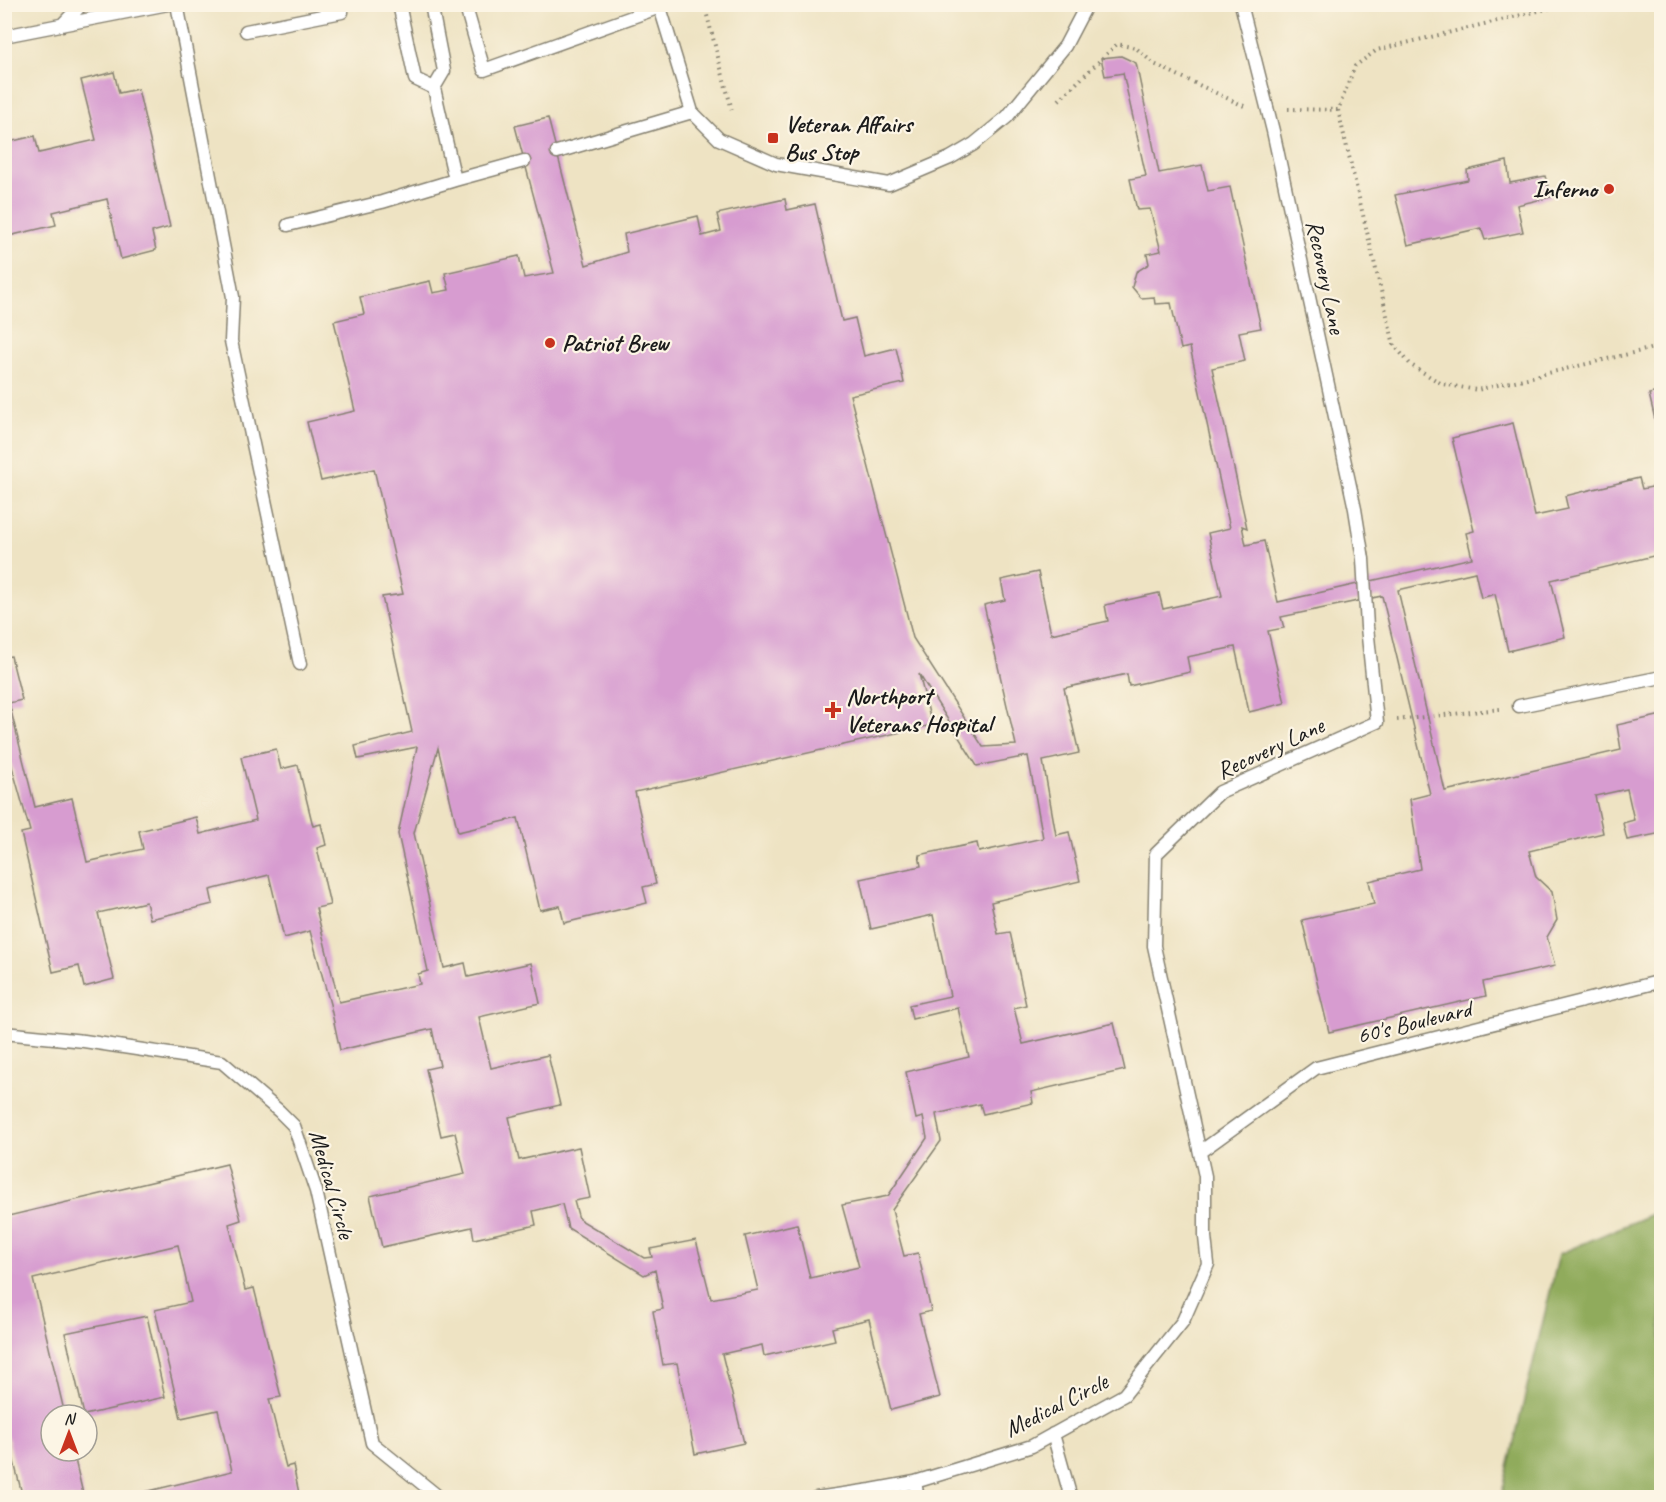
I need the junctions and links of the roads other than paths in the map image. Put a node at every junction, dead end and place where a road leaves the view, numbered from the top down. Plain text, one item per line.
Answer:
1 (82, 4) edge
2 (168, 4) edge
3 (177, 4) edge
4 (399, 4) edge
5 (431, 4) edge
6 (465, 4) edge
7 (1087, 4) edge
8 (1241, 4) edge
9 (659, 6) edge
10 (342, 12) dead end
11 (62, 25) junction
12 (246, 31) dead end
13 (4, 36) edge
14 (434, 88) junction
15 (692, 112) junction
16 (556, 152) dead end
17 (525, 160) dead end
18 (455, 180) junction
19 (288, 225) dead end
20 (300, 664) dead end
21 (1662, 677) edge
22 (1519, 706) road end
23 (1662, 981) edge
24 (4, 1033) edge
25 (1200, 1152) junction
26 (1053, 1434) junction
27 (915, 1482) junction
28 (440, 1497) edge
29 (816, 1497) edge
30 (918, 1497) edge
31 (1071, 1497) edge

1 - 11 lane
2 - 11 lane
3 - 20 lane
4 - 14 lane
5 - 14 lane
6 - 9 lane
7 - 15 lane
8 - 25 lane, Recovery Lane
9 - 15 lane
10 - 12 lane
11 - 13 lane
14 - 18 lane
15 - 16 lane
17 - 18 lane
18 - 19 lane
21 - 22 lane
23 - 25 lane, 60's Boulevard
24 - 28 lane, Medical Circle
25 - 26 lane, Medical Circle
26 - 27 lane, Medical Circle
26 - 31 lane
27 - 29 lane, Medical Circle
27 - 30 lane

